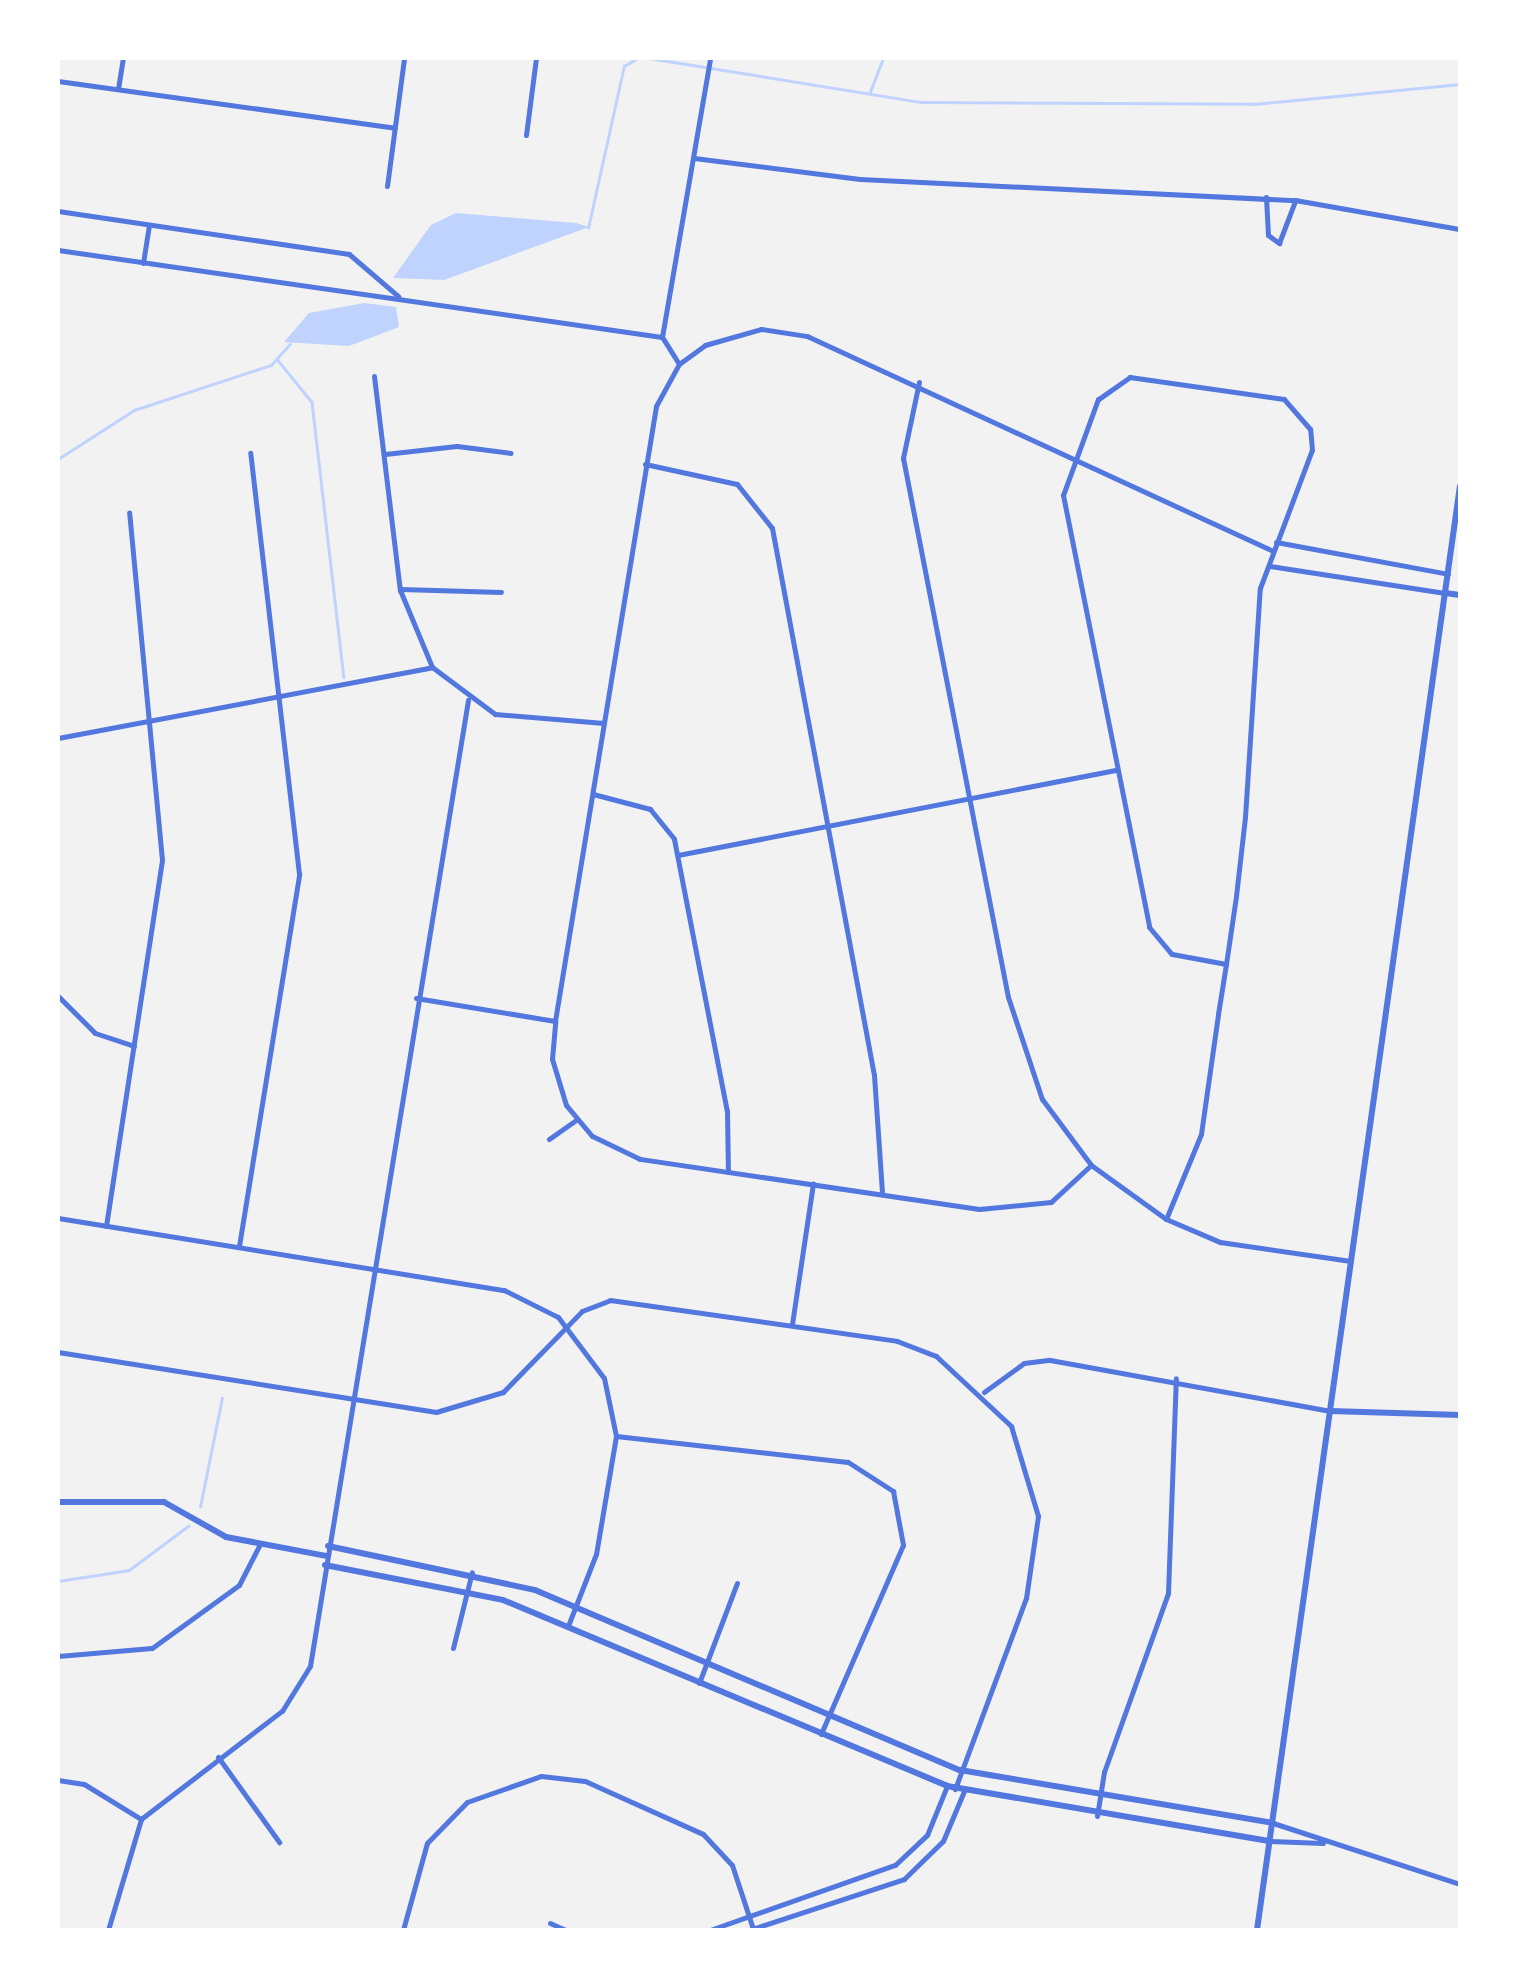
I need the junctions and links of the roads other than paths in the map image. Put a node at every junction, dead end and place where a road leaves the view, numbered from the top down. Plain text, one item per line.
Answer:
1 (123, 58) edge
2 (404, 58) edge
3 (536, 58) edge
4 (710, 59) edge
5 (58, 81) edge
6 (118, 89) junction
7 (395, 128) junction
8 (526, 135) dead end
9 (694, 158) junction
10 (387, 186) dead end
11 (1266, 198) junction
12 (1295, 200) junction
13 (58, 210) edge
14 (150, 224) junction
15 (1460, 229) edge
16 (58, 250) edge
17 (144, 263) junction
18 (397, 296) junction
19 (662, 337) junction
20 (679, 364) junction
21 (374, 376) dead end
22 (920, 382) junction
23 (250, 453) dead end
24 (511, 453) dead end
25 (384, 454) junction
26 (1072, 456) junction
27 (644, 464) junction
28 (1460, 486) edge
29 (129, 513) dead end
30 (1276, 542) junction
31 (1273, 551) junction
32 (1270, 566) junction
33 (1448, 574) junction
34 (400, 590) junction
35 (502, 592) dead end
36 (1445, 593) junction
37 (1460, 595) edge
38 (432, 667) junction
39 (280, 697) junction
40 (468, 700) junction
41 (150, 722) junction
42 (604, 723) junction
43 (58, 738) edge
44 (1117, 770) junction
45 (593, 794) junction
46 (970, 797) junction
47 (824, 828) junction
48 (678, 854) junction
49 (1226, 964) junction
50 (58, 996) edge
51 (416, 998) junction
52 (555, 1021) junction
53 (134, 1046) junction
54 (576, 1120) junction
55 (549, 1139) dead end
56 (1091, 1165) junction
57 (728, 1172) junction
58 (813, 1183) junction
59 (882, 1192) junction
60 (58, 1218) edge
61 (1166, 1219) junction
62 (106, 1226) junction
63 (238, 1246) junction
64 (1351, 1261) junction
65 (373, 1269) junction
66 (792, 1324) junction
67 (567, 1325) junction
68 (58, 1352) edge
69 (1176, 1378) junction
70 (984, 1392) junction
71 (350, 1399) junction
72 (1330, 1411) junction
73 (1460, 1415) edge
74 (616, 1436) junction
75 (58, 1502) edge
76 (259, 1546) junction
77 (328, 1546) junction
78 (326, 1560) junction
79 (472, 1572) junction
80 (737, 1584) dead end
81 (468, 1590) junction
82 (576, 1609) junction
83 (568, 1626) junction
84 (453, 1648) dead end
85 (58, 1656) edge
86 (707, 1665) junction
87 (699, 1683) junction
88 (828, 1718) junction
89 (821, 1734) junction
90 (218, 1758) junction
91 (960, 1770) junction
92 (58, 1780) edge
93 (955, 1788) junction
94 (1100, 1798) junction
95 (1098, 1816) junction
96 (142, 1819) junction
97 (1273, 1823) junction
98 (1270, 1841) junction
99 (279, 1842) dead end
100 (1323, 1843) junction
101 (1460, 1884) edge
102 (748, 1912) junction
103 (550, 1923) dead end
104 (108, 1930) edge
105 (403, 1930) edge
106 (566, 1930) edge
107 (710, 1930) edge
108 (751, 1930) edge
109 (1257, 1930) edge

1 - 6 street
2 - 7 street
3 - 8 street
4 - 9 street
5 - 6 street
6 - 7 street
7 - 10 street
9 - 11 street
9 - 19 street
11 - 12 street
11 - 12 street
12 - 15 street
13 - 14 street
14 - 17 street
14 - 18 street
16 - 17 street
17 - 18 street
18 - 19 street
19 - 20 street
20 - 22 street
20 - 27 street
21 - 25 street
22 - 26 street
22 - 46 street
23 - 39 street
24 - 25 street
25 - 34 street
26 - 30 street
26 - 31 street
26 - 44 street
27 - 42 street
27 - 47 street
28 - 33 street
29 - 41 street
30 - 31 street
30 - 33 street
31 - 32 street
32 - 36 street
32 - 49 street
33 - 36 street
34 - 35 street
34 - 38 street
36 - 37 street
36 - 64 street
38 - 39 street
38 - 40 street
39 - 41 street
39 - 63 street
40 - 42 street
40 - 51 street
41 - 43 street
41 - 53 street
42 - 45 street
44 - 46 street
44 - 49 street
45 - 48 street
45 - 52 street
46 - 47 street
46 - 56 street
47 - 48 street
47 - 59 street
48 - 57 street
49 - 61 street
50 - 53 street
51 - 52 street
51 - 65 street
52 - 54 street
53 - 62 street
54 - 55 street
54 - 57 street
56 - 59 street
56 - 61 street
57 - 58 street
58 - 59 street
58 - 66 street
60 - 62 street
61 - 64 street
62 - 63 street
63 - 65 street
64 - 72 street
65 - 67 street
65 - 71 street
66 - 67 street
66 - 70 street
67 - 71 street
67 - 74 street
68 - 71 street
69 - 70 street
69 - 72 street
69 - 94 street
70 - 91 street
71 - 77 street
72 - 73 street
72 - 97 street
74 - 82 street
74 - 88 street
75 - 76 street
76 - 78 street
76 - 85 street
77 - 78 street
77 - 79 street
78 - 81 street
78 - 90 street
79 - 81 street
79 - 82 street
80 - 86 street
81 - 83 street
81 - 84 street
82 - 83 street
82 - 86 street
83 - 87 street
86 - 87 street
86 - 88 street
87 - 89 street
88 - 89 street
88 - 91 street
89 - 93 street
90 - 96 street
90 - 99 street
91 - 93 street
91 - 94 street
92 - 96 street
93 - 95 street
93 - 102 street
93 - 108 street
94 - 95 street
94 - 97 street
95 - 98 street
96 - 104 street
97 - 98 street
97 - 100 street
98 - 100 street
98 - 109 street
100 - 101 street
102 - 105 street
102 - 107 street
102 - 108 street
103 - 106 street

